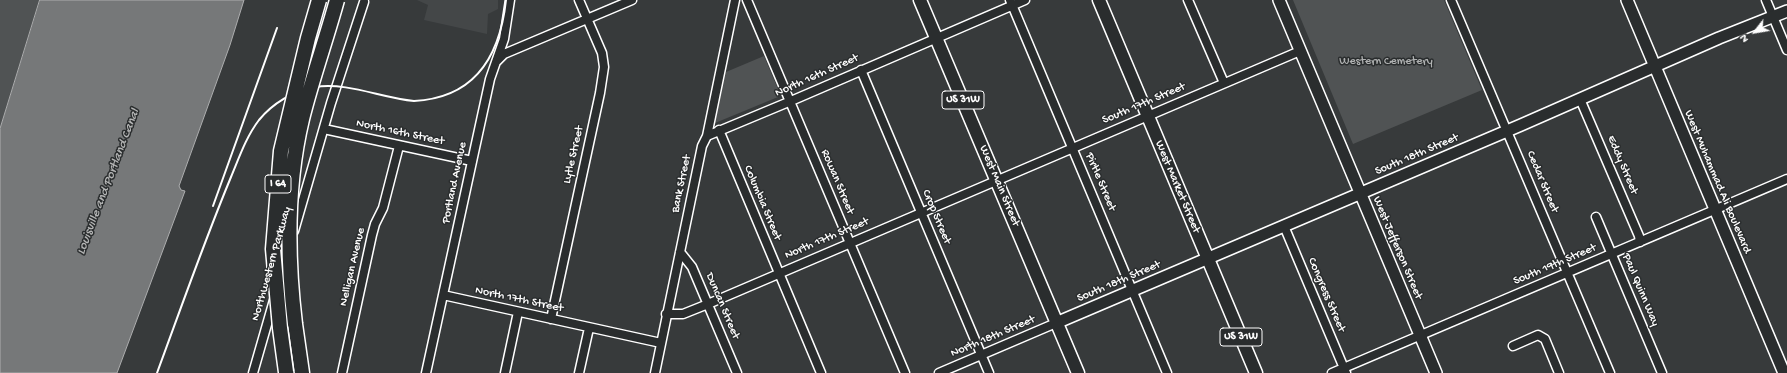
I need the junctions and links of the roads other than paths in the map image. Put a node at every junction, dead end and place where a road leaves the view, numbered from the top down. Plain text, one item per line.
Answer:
1 (319, 0) edge
2 (337, 0) edge
3 (510, 0) edge
4 (579, 0) edge
5 (632, 0) edge
6 (735, 0) edge
7 (747, 0) edge
8 (920, 0) edge
9 (1025, 0) edge
10 (1099, 0) edge
11 (1188, 0) edge
12 (1279, 0) edge
13 (1451, 0) edge
14 (1627, 0) edge
15 (1766, 0) edge
16 (364, 2) dead end
17 (1012, 3) edge
18 (1787, 11) edge
19 (1773, 17) junction
20 (587, 19) junction
21 (937, 38) junction
22 (1787, 50) edge
23 (1300, 51) junction
24 (496, 63) junction
25 (1655, 67) junction
26 (861, 70) junction
27 (1224, 84) junction
28 (1580, 99) junction
29 (790, 101) junction
30 (1148, 115) junction
31 (324, 129) junction
32 (719, 130) junction
33 (1507, 131) junction
34 (707, 136) junction
35 (399, 146) junction
36 (1073, 148) junction
37 (472, 161) junction
38 (1787, 179) edge
39 (997, 181) junction
40 (1360, 194) junction
41 (1715, 210) junction
42 (922, 212) junction
43 (1596, 217) dead end
44 (1284, 226) junction
45 (1640, 242) junction
46 (850, 243) junction
47 (680, 252) junction
48 (1611, 254) junction
49 (1207, 258) junction
50 (779, 273) junction
51 (1567, 273) junction
52 (1132, 290) junction
53 (443, 296) junction
54 (708, 304) junction
55 (518, 312) junction
56 (666, 314) junction
57 (551, 319) junction
58 (1056, 322) junction
59 (589, 328) junction
60 (1420, 336) junction
61 (661, 343) junction
62 (1513, 346) dead end
63 (981, 355) junction
64 (1345, 371) edge
65 (1781, 372) edge
66 (253, 373) edge
67 (286, 373) edge
68 (302, 373) edge
69 (343, 373) edge
70 (426, 373) edge
71 (505, 373) edge
72 (579, 373) edge
73 (655, 373) edge
74 (737, 373) edge
75 (821, 373) edge
76 (905, 373) edge
77 (939, 373) edge
78 (989, 373) edge
79 (1078, 373) edge
80 (1167, 373) edge
81 (1256, 373) edge
82 (1332, 373) edge
83 (1436, 373) edge
84 (1559, 373) edge
85 (1610, 373) edge
86 (1662, 373) edge

1 - 67 highway, I 64, bridge
2 - 68 highway, I 64, bridge
3 - 24 street, Portland Avenue
4 - 20 street, Lytle Street
5 - 20 street
6 - 34 street, Bank Street
7 - 29 street, Rowan Street
8 - 21 main road, West Main Street / US 31W
9 - 17 street, North 16th Street
10 - 30 main road, West Market Street / US 31W
11 - 27 street
12 - 23 street, West Jefferson Street
13 - 33 street, Cedar Street
14 - 25 street, West Muhammad Ali Boulevard
15 - 19 street
16 - 31 street, Northwestern Parkway
17 - 21 street, North 16th Street
17 - 36 street, Pirtle Street
18 - 19 street, South 18th Street
19 - 22 street
19 - 25 street, South 18th Street
20 - 24 street
20 - 57 street, Lytle Street
21 - 26 street, North 16th Street
21 - 39 main road, West Main Street / US 31W
23 - 27 street, South 17th Street
23 - 40 street, West Jefferson Street
24 - 37 street, Portland Avenue
25 - 28 street, South 18th Street
25 - 41 street, West Muhammad Ali Boulevard
26 - 29 street, North 16th Street
26 - 42 street, Crop Street
27 - 30 street, South 17th Street
28 - 33 street, South 18th Street
28 - 45 street, Eddy Street
29 - 32 street, North 16th Street
29 - 46 street, Rowan Street
30 - 36 street, South 17th Street
30 - 49 main road, West Market Street / US 31W
31 - 35 street, North 16th Street
31 - 66 street, Northwestern Parkway
32 - 34 street, North 16th Street
32 - 50 street, Columbia Street
33 - 40 street, South 18th Street
33 - 51 street, Cedar Street
34 - 47 street, Bank Street
35 - 37 street, North 16th Street
35 - 69 street, Nelligan Avenue
36 - 39 street, South 17th Street
36 - 52 street, Pirtle Street
37 - 53 street, Portland Avenue
38 - 41 street, South 19th Street
39 - 42 street, North 17th Street
39 - 58 main road, West Main Street / US 31W
40 - 44 street, South 18th Street
40 - 60 street, West Jefferson Street
41 - 45 street, South 19th Street
41 - 65 street, West Muhammad Ali Boulevard
42 - 46 street, North 17th Street
42 - 63 street, Crop Street
43 - 48 street, Paul Quinn Way
44 - 49 street, South 18th Street
44 - 64 street, Congress Street
45 - 48 street, South 19th Street
46 - 50 street, North 17th Street
46 - 76 street, Rowan Street
47 - 54 street, Duncan Street
47 - 56 street, Bank Street
48 - 51 street, South 19th Street
48 - 86 street, Paul Quinn Way
49 - 52 street, South 18th Street
49 - 81 main road, West Market Street / US 31W
50 - 54 street, North 17th Street
50 - 75 street, Columbia Street
51 - 60 street, South 19th Street
51 - 85 street, Cedar Street
52 - 58 street, South 18th Street
52 - 80 street, Pirtle Street
53 - 55 street, North 17th Street
53 - 70 street, Portland Avenue
54 - 56 street, North 17th Street
54 - 74 street, Duncan Street
55 - 57 street, North 17th Street
55 - 71 street
56 - 61 street, Bank Street
57 - 59 street, North 17th Street
58 - 63 street, North 18th Street
58 - 79 main road, West Main Street / US 31W
59 - 61 street, North 17th Street
59 - 72 street
60 - 64 street, South 19th Street
60 - 83 street, West Jefferson Street
61 - 73 street, Bank Street
62 - 84 street
63 - 77 street, North 18th Street
63 - 78 street, Crop Street
64 - 82 street, South 19th Street

